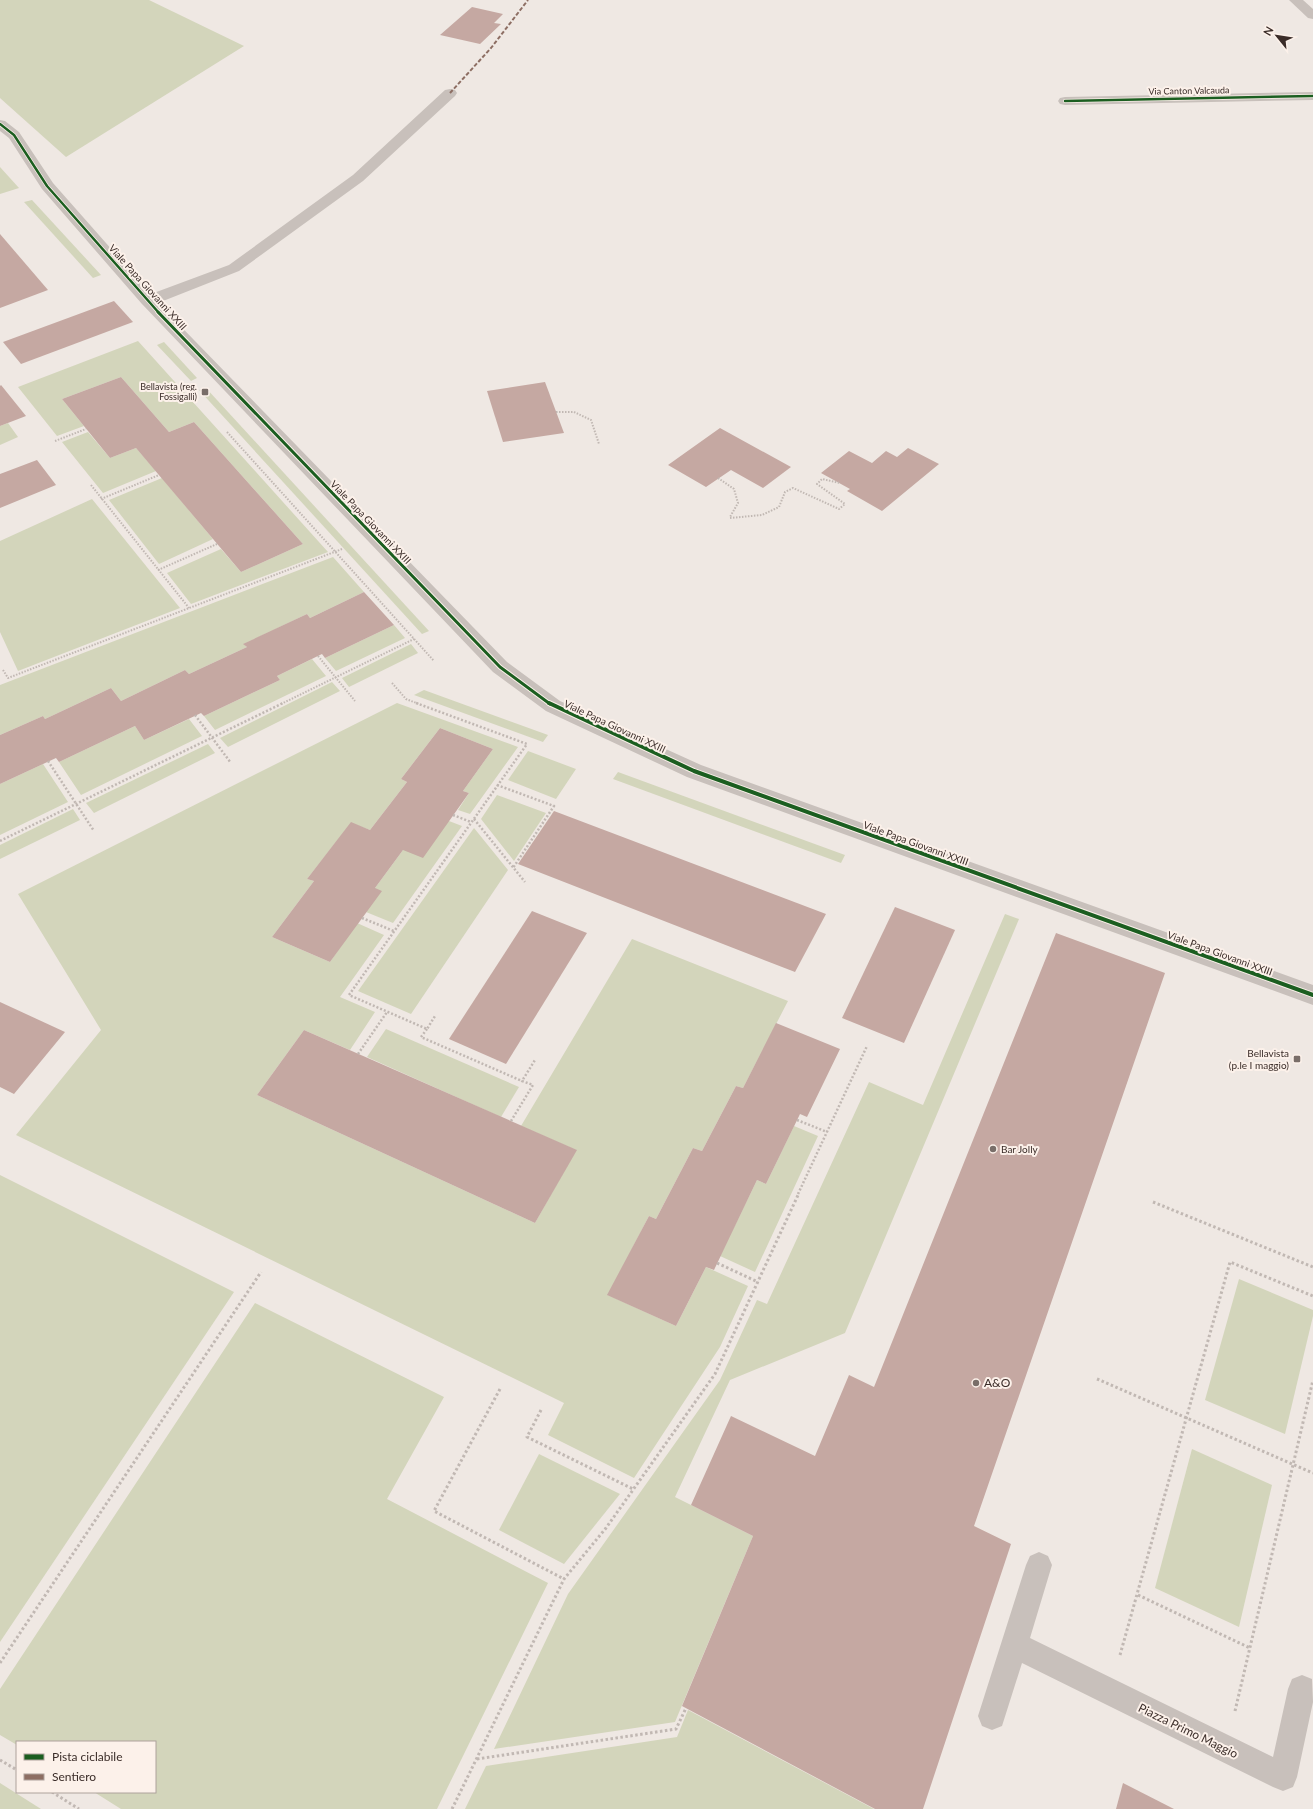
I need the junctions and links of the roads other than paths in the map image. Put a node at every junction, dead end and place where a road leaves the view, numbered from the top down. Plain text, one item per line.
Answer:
1 (1295, 0) edge
2 (1313, 15) edge
3 (450, 92) dead end
4 (1313, 96) edge
5 (1065, 101) dead end
6 (0, 124) edge
7 (148, 301) junction
8 (1313, 995) edge
9 (1039, 1565) dead end
10 (1014, 1645) junction
11 (1302, 1689) dead end
12 (992, 1716) dead end

1 - 2 street
3 - 7 street
4 - 5 street, Via Canton Valcauda
6 - 7 street, Viale Papa Giovanni XXIII
7 - 8 street, Viale Papa Giovanni XXIII
9 - 10 lane
10 - 11 lane, Piazza Primo Maggio
10 - 12 lane

